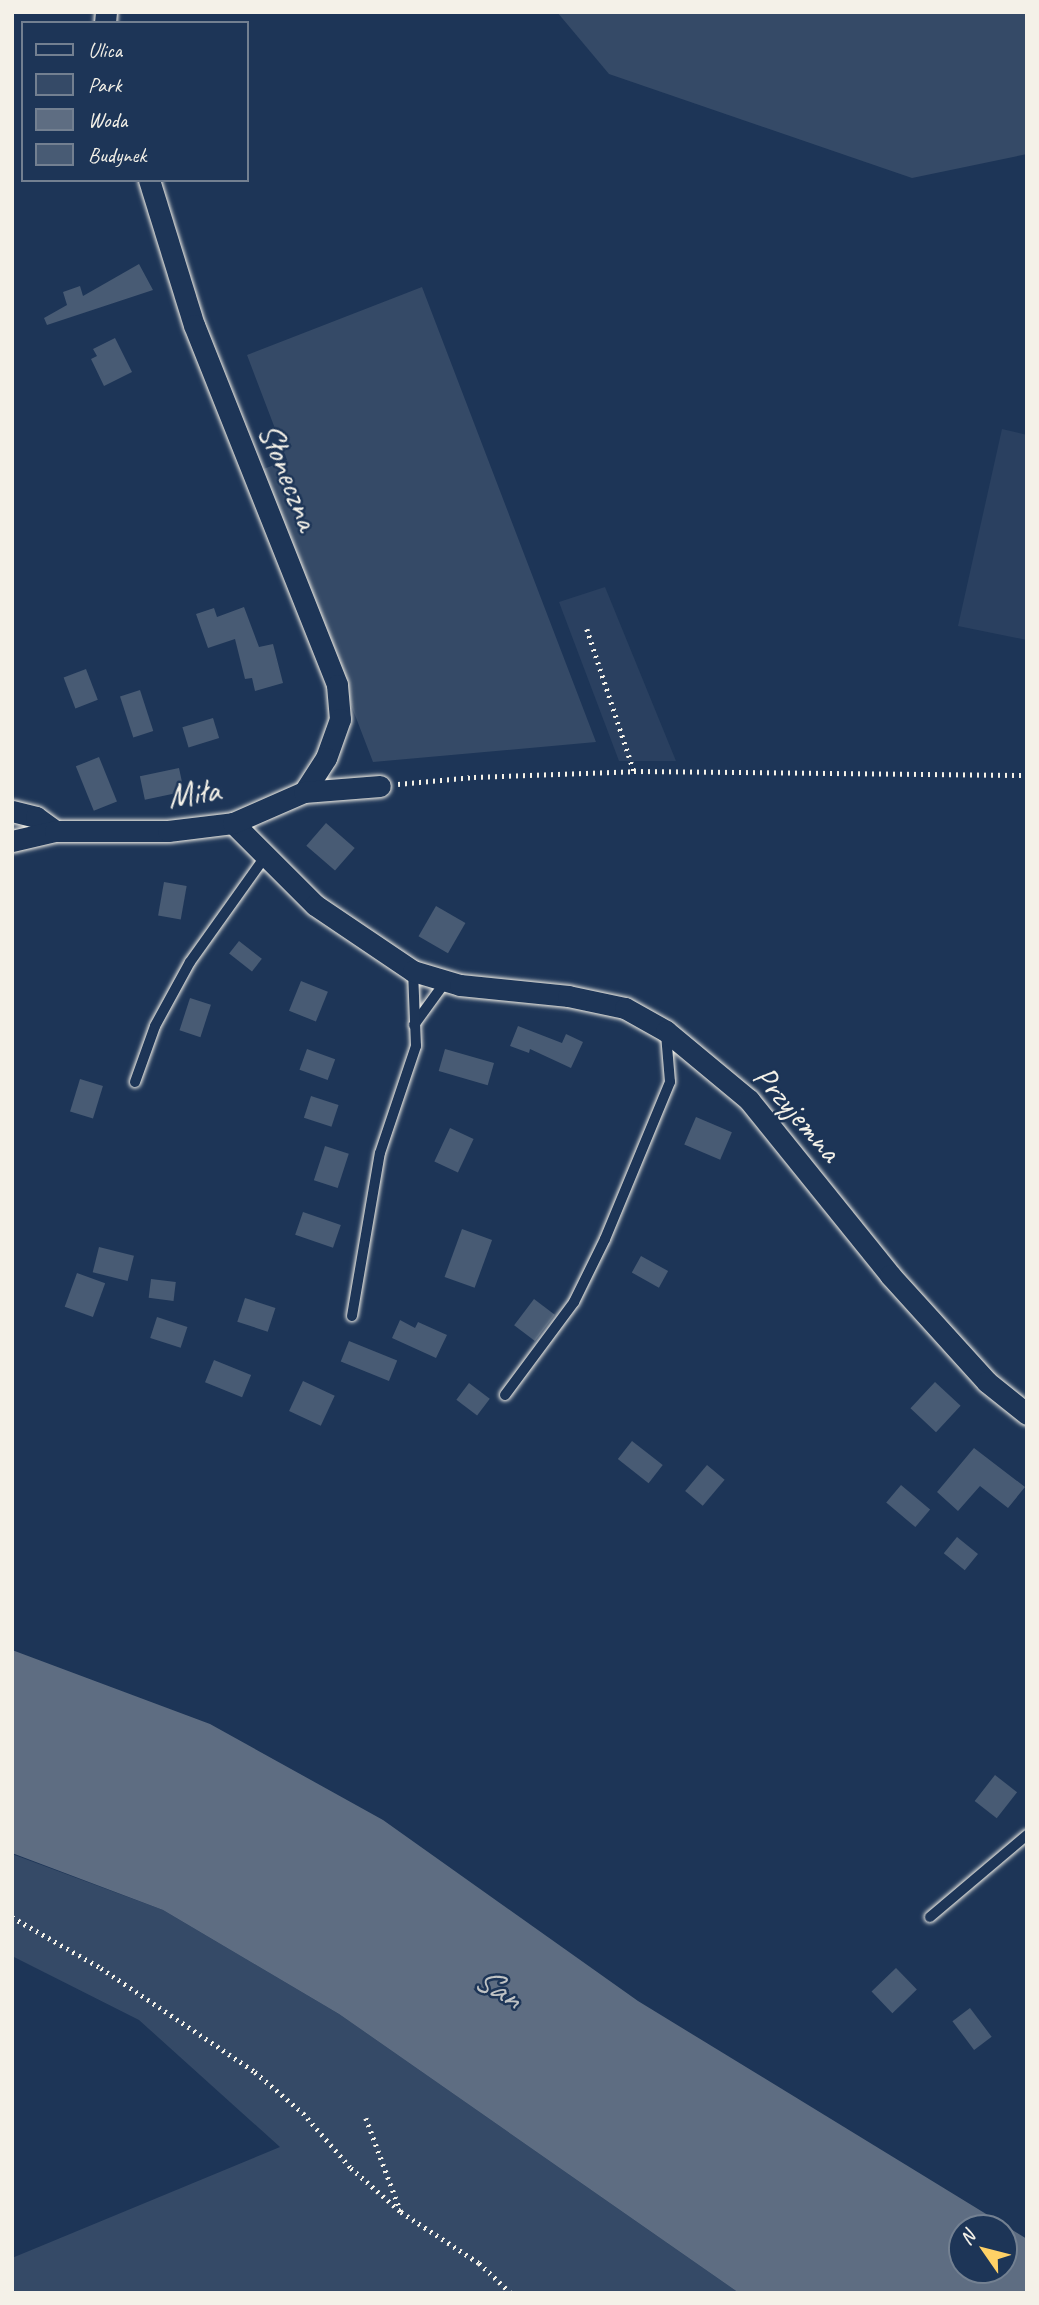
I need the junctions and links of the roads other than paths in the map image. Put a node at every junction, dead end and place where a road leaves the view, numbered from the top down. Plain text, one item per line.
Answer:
1 (150, 182) edge
2 (380, 786) road end
3 (304, 792) junction
4 (12, 811) edge
5 (233, 824) junction
6 (55, 831) junction
7 (12, 841) edge
8 (265, 858) junction
9 (413, 971) junction
10 (446, 981) junction
11 (414, 1025) junction
12 (666, 1031) junction
13 (135, 1082) dead end
14 (352, 1316) dead end
15 (505, 1395) dead end
16 (1027, 1414) edge
17 (1027, 1835) edge
18 (930, 1917) dead end

1 - 3 street, Słoneczna
2 - 3 street, Miła
3 - 5 street, Miła
4 - 6 street
5 - 6 street, Miła
5 - 8 street, Przyjemna
6 - 7 street, Miła
8 - 9 street, Przyjemna
8 - 13 lane
9 - 10 street, Przyjemna
9 - 11 lane
10 - 11 lane
10 - 12 street, Przyjemna
11 - 14 lane
12 - 15 lane
12 - 16 street, Przyjemna
17 - 18 lane

